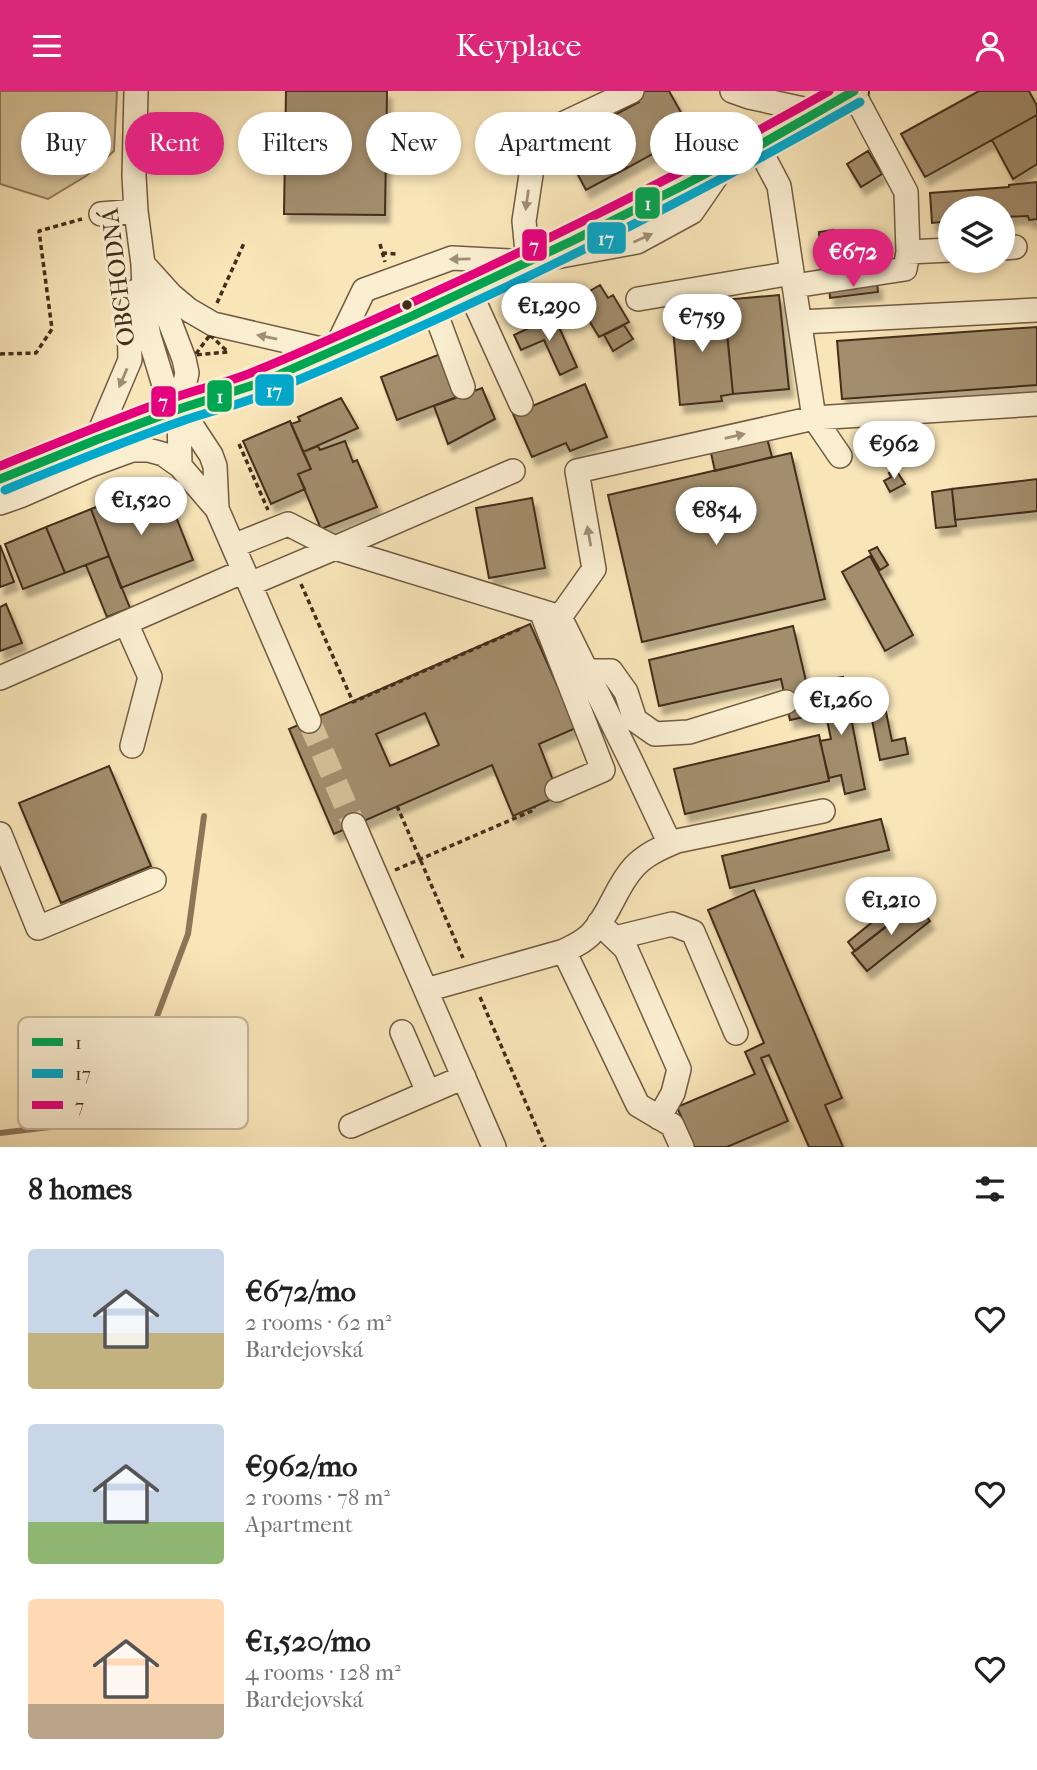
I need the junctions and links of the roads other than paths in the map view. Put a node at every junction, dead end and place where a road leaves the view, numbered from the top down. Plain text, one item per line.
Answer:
1 (136, 91) edge
2 (632, 91) edge
3 (732, 91) edge
4 (854, 91) edge
5 (817, 112) junction
6 (763, 143) edge
7 (763, 156) edge
8 (703, 175) edge
9 (136, 211) junction
10 (101, 214) road end
11 (938, 251) edge
12 (908, 252) junction
13 (528, 262) junction
14 (143, 264) junction
15 (793, 280) junction
16 (469, 290) junction
17 (638, 299) dead end
18 (433, 306) junction
19 (1037, 310) edge
20 (800, 322) junction
21 (334, 352) junction
22 (463, 387) dead end
23 (520, 404) dead end
24 (1037, 404) edge
25 (179, 409) junction
26 (814, 418) junction
27 (96, 440) junction
28 (840, 456) dead end
29 (180, 466) junction
30 (513, 471) dead end
31 (0, 479) edge
32 (0, 503) edge
33 (217, 509) junction
34 (233, 546) junction
35 (335, 548) junction
36 (247, 578) junction
37 (548, 617) junction
38 (126, 623) junction
39 (586, 671) junction
40 (0, 678) edge
41 (786, 702) dead end
42 (309, 721) tunnel mouth
43 (132, 746) dead end
44 (557, 790) dead end
45 (823, 811) dead end
46 (354, 825) tunnel mouth
47 (0, 834) edge
48 (670, 844) junction
49 (154, 880) dead end
50 (607, 931) junction
51 (564, 951) junction
52 (426, 991) junction
53 (402, 1032) dead end
54 (736, 1033) dead end
55 (464, 1077) junction
56 (428, 1092) junction
57 (659, 1118) junction
58 (351, 1125) dead end
59 (494, 1147) edge
60 (682, 1147) edge

1 - 9 street, OBCHODNÁ
2 -> 13 street
3 - 5 street
4 - 5 main road
4 - 12 street
5 - 6 main road
7 - 15 street
8 - 13 main road
9 - 10 street
9 - 14 street, OBCHODNÁ
11 - 12 street
12 - 15 street
13 - 16 main road
13 -> 21 street
21 -> 14 street
14 - 25 street, OBCHODNÁ
14 -> 27 street
15 - 17 street
15 - 20 street
16 - 18 main road
16 - 23 street
18 - 21 main road
18 - 22 street
19 - 20 street
20 - 26 street
21 - 25 main road
24 - 26 street
25 - 27 main road
25 - 29 street
25 - 33 street, OBCHODNÁ
26 - 28 street
37 -> 26 street
27 - 31 main road
29 - 32 street
29 - 33 street
30 - 35 street
33 - 34 street
34 - 35 street
34 - 36 street
35 - 36 street
35 - 37 street
36 - 38 street
36 - 42 street
37 - 39 street
37 - 44 street
38 - 40 street
38 - 43 street
39 - 41 street
39 - 48 street
45 - 48 street
46 - 52 street
47 - 49 street
48 - 50 street
50 - 51 street
50 - 54 street
50 - 57 street
51 - 52 street
51 - 57 street
52 - 55 street
53 - 56 street
55 - 56 street
55 - 59 street
56 - 58 street
57 - 60 street

